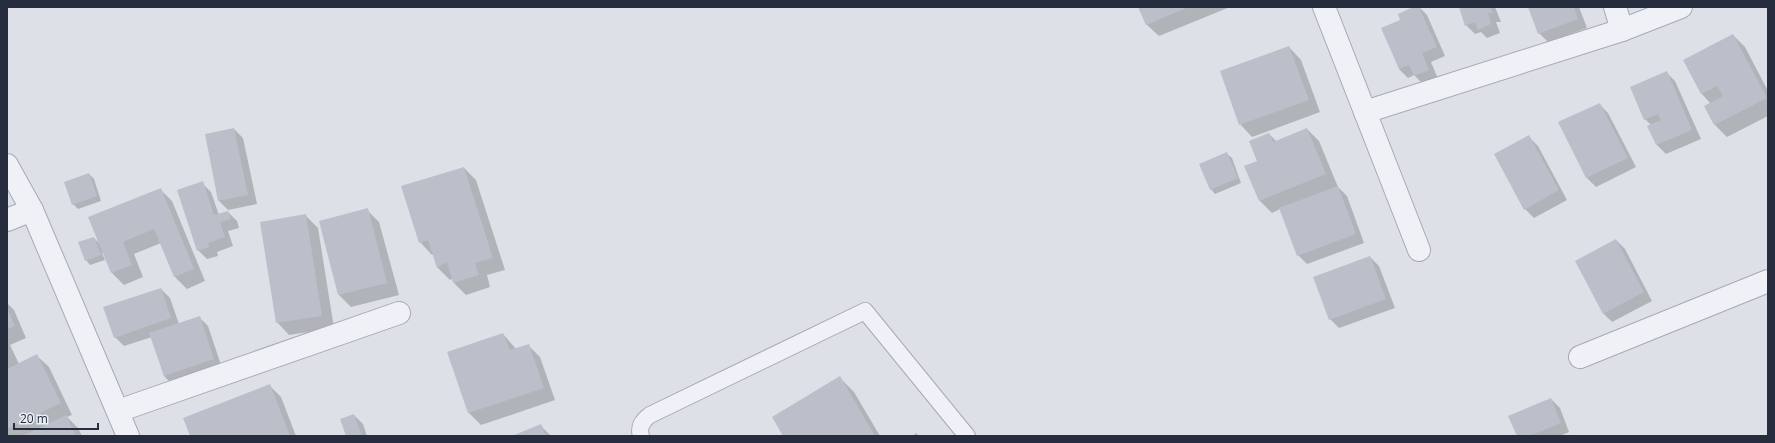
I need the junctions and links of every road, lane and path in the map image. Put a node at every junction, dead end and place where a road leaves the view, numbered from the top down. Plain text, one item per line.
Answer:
1 (1324, 7) edge
2 (1615, 7) edge
3 (1681, 7) edge
4 (1622, 30) junction
5 (1365, 112) junction
6 (7, 165) edge
7 (32, 210) junction
8 (7, 220) edge
9 (1419, 250) dead end
10 (1768, 281) edge
11 (399, 313) dead end
12 (1580, 356) dead end
13 (118, 411) junction
14 (128, 436) edge
15 (642, 436) edge
16 (967, 436) edge

1 - 5 street
2 - 4 street
3 - 4 street
4 - 5 street
5 - 9 street
6 - 7 street
7 - 8 street
7 - 13 street
10 - 12 street
11 - 13 street
13 - 14 street
15 - 16 lane

